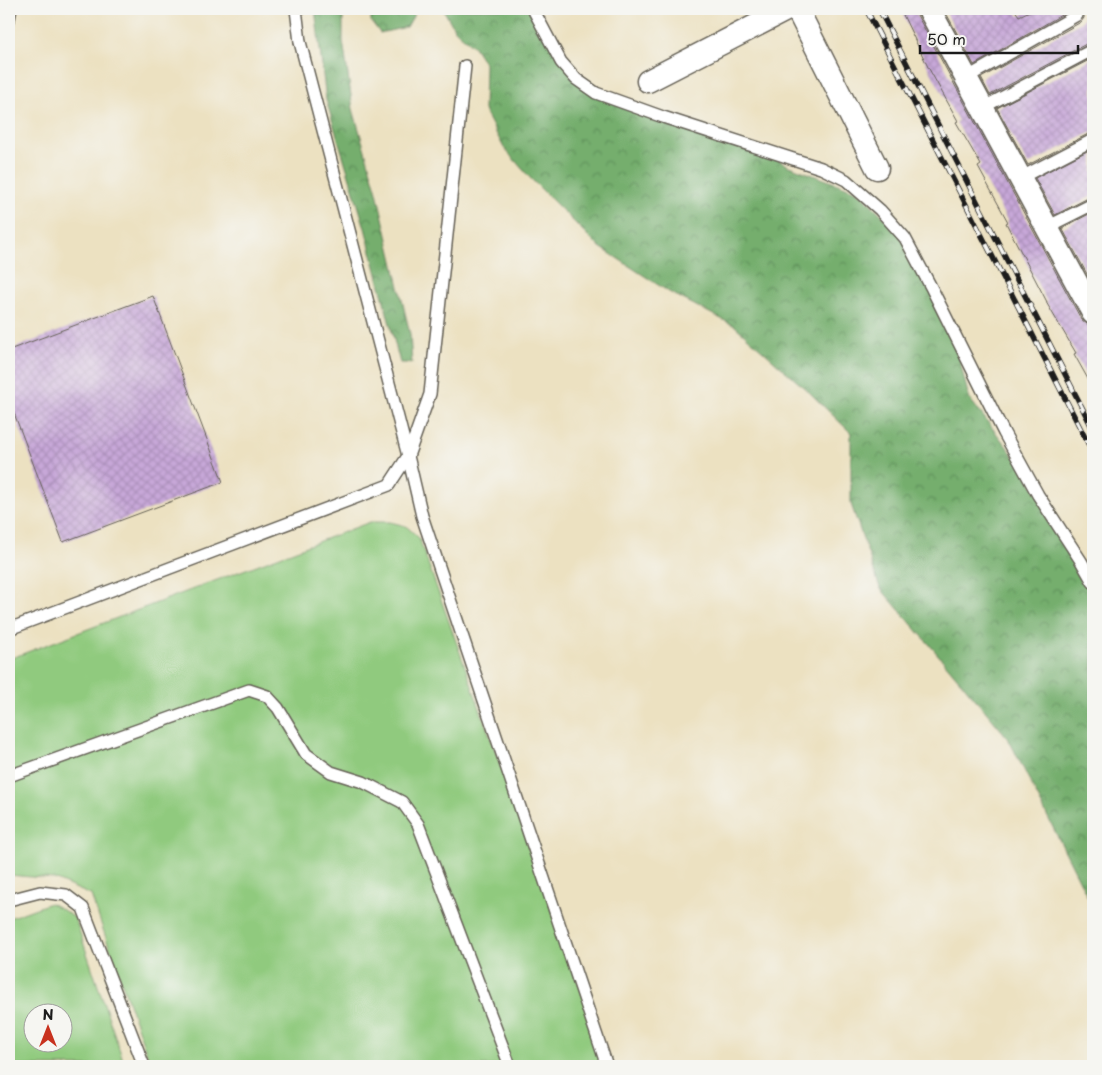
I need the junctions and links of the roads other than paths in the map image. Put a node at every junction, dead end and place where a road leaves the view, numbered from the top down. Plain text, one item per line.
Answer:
1 (11, 9) edge
2 (296, 9) edge
3 (533, 9) edge
4 (788, 9) edge
5 (797, 9) edge
6 (929, 9) edge
7 (1077, 16) dead end
8 (9, 19) edge
9 (1092, 50) edge
10 (465, 66) dead end
11 (966, 78) junction
12 (648, 81) dead end
13 (982, 108) junction
14 (1093, 140) edge
15 (877, 168) dead end
16 (1020, 178) junction
17 (1093, 204) edge
18 (1047, 227) junction
19 (1090, 300) edge
20 (408, 456) junction
21 (1093, 582) edge
22 (9, 630) edge
23 (9, 776) edge
24 (9, 900) edge
25 (144, 1066) edge
26 (510, 1066) edge
27 (607, 1066) edge

1 - 8 lane
2 - 20 lane
3 - 21 lane
4 - 12 street
5 - 15 street
6 - 11 street
7 - 11 lane
9 - 13 lane
10 - 20 lane
11 - 13 street
13 - 16 street
14 - 16 lane
16 - 18 street
17 - 18 lane
18 - 19 street
20 - 22 lane
20 - 27 lane
23 - 26 lane
24 - 25 lane

